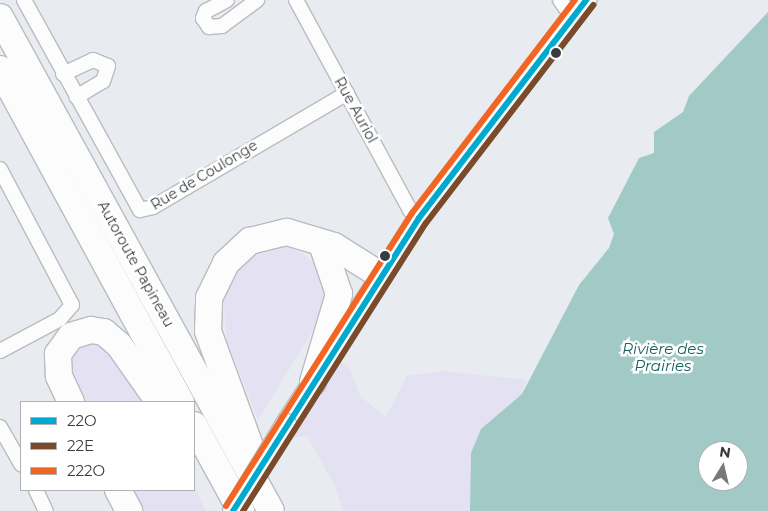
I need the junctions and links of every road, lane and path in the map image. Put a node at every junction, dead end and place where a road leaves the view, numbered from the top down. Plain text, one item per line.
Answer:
1 (24, 0) edge
2 (227, 0) edge
3 (257, 0) edge
4 (296, 0) edge
5 (560, 0) edge
6 (586, 0) edge
7 (0, 17) edge
8 (572, 17) junction
9 (0, 69) edge
10 (63, 74) junction
11 (347, 93) junction
12 (76, 97) junction
13 (0, 169) edge
14 (419, 218) junction
15 (322, 244) junction
16 (380, 275) junction
17 (0, 352) edge
18 (312, 382) junction
19 (71, 401) edge
20 (158, 401) edge
21 (180, 401) edge
22 (0, 427) edge
23 (195, 427) edge
24 (195, 445) edge
25 (20, 462) edge
26 (224, 481) junction
27 (36, 491) edge
28 (119, 491) edge
29 (46, 511) edge
30 (130, 511) edge
31 (233, 511) edge
32 (240, 511) edge
33 (272, 511) edge

1 - 10 street, Rue de Coulonge
2 - 3 street
4 - 11 street, Rue Auriol
5 - 8 street
6 - 8 street
7 - 33 highway, Autoroute Papineau
8 - 14 street
9 - 21 highway, Autoroute Papineau
10 - 12 street, Rue de Coulonge
10 - 12 street
11 - 12 street, Rue de Coulonge
11 - 14 street, Rue Auriol
13 - 17 street
14 - 16 street
15 - 16 highway
15 - 18 highway
15 - 33 highway
16 - 18 street
18 - 31 street, bridge
19 - 20 highway
22 - 25 street
23 - 26 highway
24 - 26 highway
26 - 32 highway
27 - 29 street
28 - 30 highway

